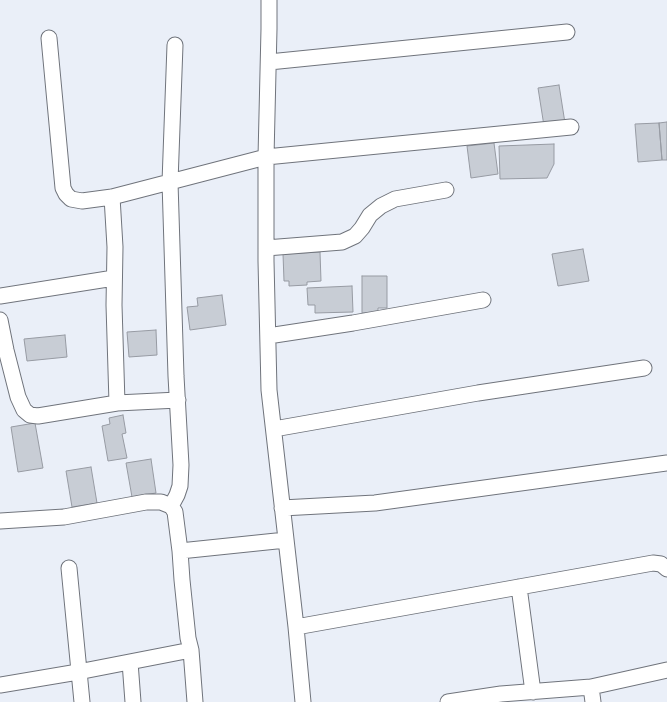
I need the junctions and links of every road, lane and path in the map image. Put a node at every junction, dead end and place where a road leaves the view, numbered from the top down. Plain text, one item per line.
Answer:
1 (268, 0) edge
2 (567, 32) dead end
3 (49, 38) dead end
4 (175, 45) dead end
5 (268, 62) junction
6 (571, 127) dead end
7 (266, 157) junction
8 (170, 182) junction
9 (446, 190) dead end
10 (112, 197) junction
11 (266, 248) junction
12 (114, 278) junction
13 (0, 296) edge
14 (484, 300) dead end
15 (0, 320) edge
16 (268, 336) junction
17 (644, 368) dead end
18 (178, 400) junction
19 (117, 403) junction
20 (274, 429) junction
21 (667, 463) edge
22 (171, 506) junction
23 (282, 508) junction
24 (0, 522) edge
25 (286, 540) junction
26 (180, 551) junction
27 (69, 568) dead end
28 (667, 569) edge
29 (519, 587) junction
30 (296, 627) junction
31 (191, 650) junction
32 (130, 662) junction
33 (667, 670) edge
34 (78, 672) junction
35 (0, 685) edge
36 (533, 692) junction
37 (592, 695) edge
38 (501, 698) edge
39 (82, 702) edge
40 (133, 702) edge
41 (195, 702) edge
42 (303, 702) edge
43 (448, 702) edge

1 - 5 street
2 - 5 street
3 - 10 street
4 - 8 street
5 - 7 street
6 - 7 street
7 - 8 street
7 - 11 street
8 - 10 street
8 - 18 street
9 - 11 street
10 - 12 street
11 - 16 street
12 - 13 street
12 - 19 street
14 - 16 street
15 - 19 street
16 - 20 street
17 - 20 street
18 - 19 street
18 - 22 street
20 - 23 street
21 - 23 street
22 - 24 street
22 - 26 street
23 - 25 street
25 - 26 street
25 - 30 street
26 - 31 street
27 - 34 street
28 - 29 street
29 - 30 street
29 - 36 street
30 - 42 street
31 - 32 street
31 - 41 street
32 - 34 street
32 - 40 street
33 - 37 street
34 - 35 street
34 - 39 street
36 - 37 street
36 - 38 street
38 - 43 street

